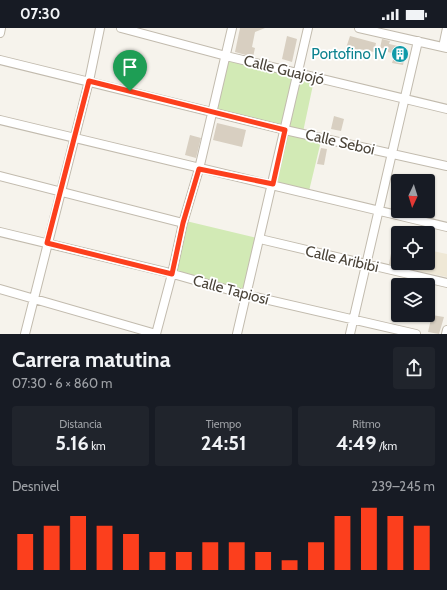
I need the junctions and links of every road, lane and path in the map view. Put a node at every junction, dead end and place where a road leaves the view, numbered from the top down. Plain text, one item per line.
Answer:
1 (1, 28) edge
2 (100, 28) edge
3 (121, 28) edge
4 (232, 28) edge
5 (308, 28) edge
6 (360, 28) edge
7 (447, 28) edge
8 (383, 31) edge
9 (0, 33) edge
10 (418, 41) junction
11 (445, 47) edge
12 (226, 56) junction
13 (0, 60) edge
14 (298, 73) junction
15 (89, 81) junction
16 (405, 99) junction
17 (447, 109) edge
18 (212, 112) junction
19 (0, 120) edge
20 (285, 130) junction
21 (75, 138) junction
22 (392, 154) junction
23 (447, 166) edge
24 (199, 169) junction
25 (0, 176) edge
26 (273, 184) junction
27 (62, 191) junction
28 (379, 211) junction
29 (183, 223) junction
30 (447, 227) edge
31 (0, 232) edge
32 (260, 240) junction
33 (47, 243) junction
34 (366, 265) junction
35 (172, 274) junction
36 (447, 283) edge
37 (0, 289) edge
38 (247, 294) junction
39 (34, 299) junction
40 (353, 319) junction
41 (447, 330) edge
42 (25, 334) edge
43 (156, 334) edge
44 (237, 334) edge
45 (350, 334) edge
46 (416, 334) edge
47 (446, 334) edge

1 - 9 street
2 - 15 street
3 - 12 street, Calle Guajojó
4 - 12 street
5 - 14 street
6 - 8 street
7 - 11 street
8 - 10 street
10 - 11 street
10 - 16 street
12 - 14 street, Calle Guajojó
12 - 18 street
13 - 15 street, Calle Seboi
14 - 16 street, Calle Guajojó
14 - 20 street
15 - 18 street, Calle Seboi
15 - 21 street
16 - 17 street, Calle Guajojó
16 - 22 street
18 - 20 street, Calle Seboi
18 - 24 street
19 - 21 street
20 - 22 street, Calle Seboi
20 - 26 street
21 - 24 street
21 - 27 street
22 - 23 street, Calle Seboi
22 - 28 street
24 - 26 street
24 - 29 street
25 - 27 street
26 - 28 street
26 - 32 street
27 - 29 street
27 - 33 street
28 - 30 street
28 - 34 street
29 - 35 street
31 - 33 street, Calle Tapiosí
32 - 34 street, Calle Aribibi
32 - 38 street
33 - 35 street, Calle Tapiosí
33 - 39 street
34 - 36 street, Calle Aribibi
34 - 40 street
35 - 38 street, Calle Tapiosí
35 - 43 street
37 - 39 street
38 - 40 street, Calle Tapiosí
38 - 44 street
39 - 42 street
39 - 43 street
40 - 45 street
40 - 46 street, Calle Tapiosí
41 - 47 street

